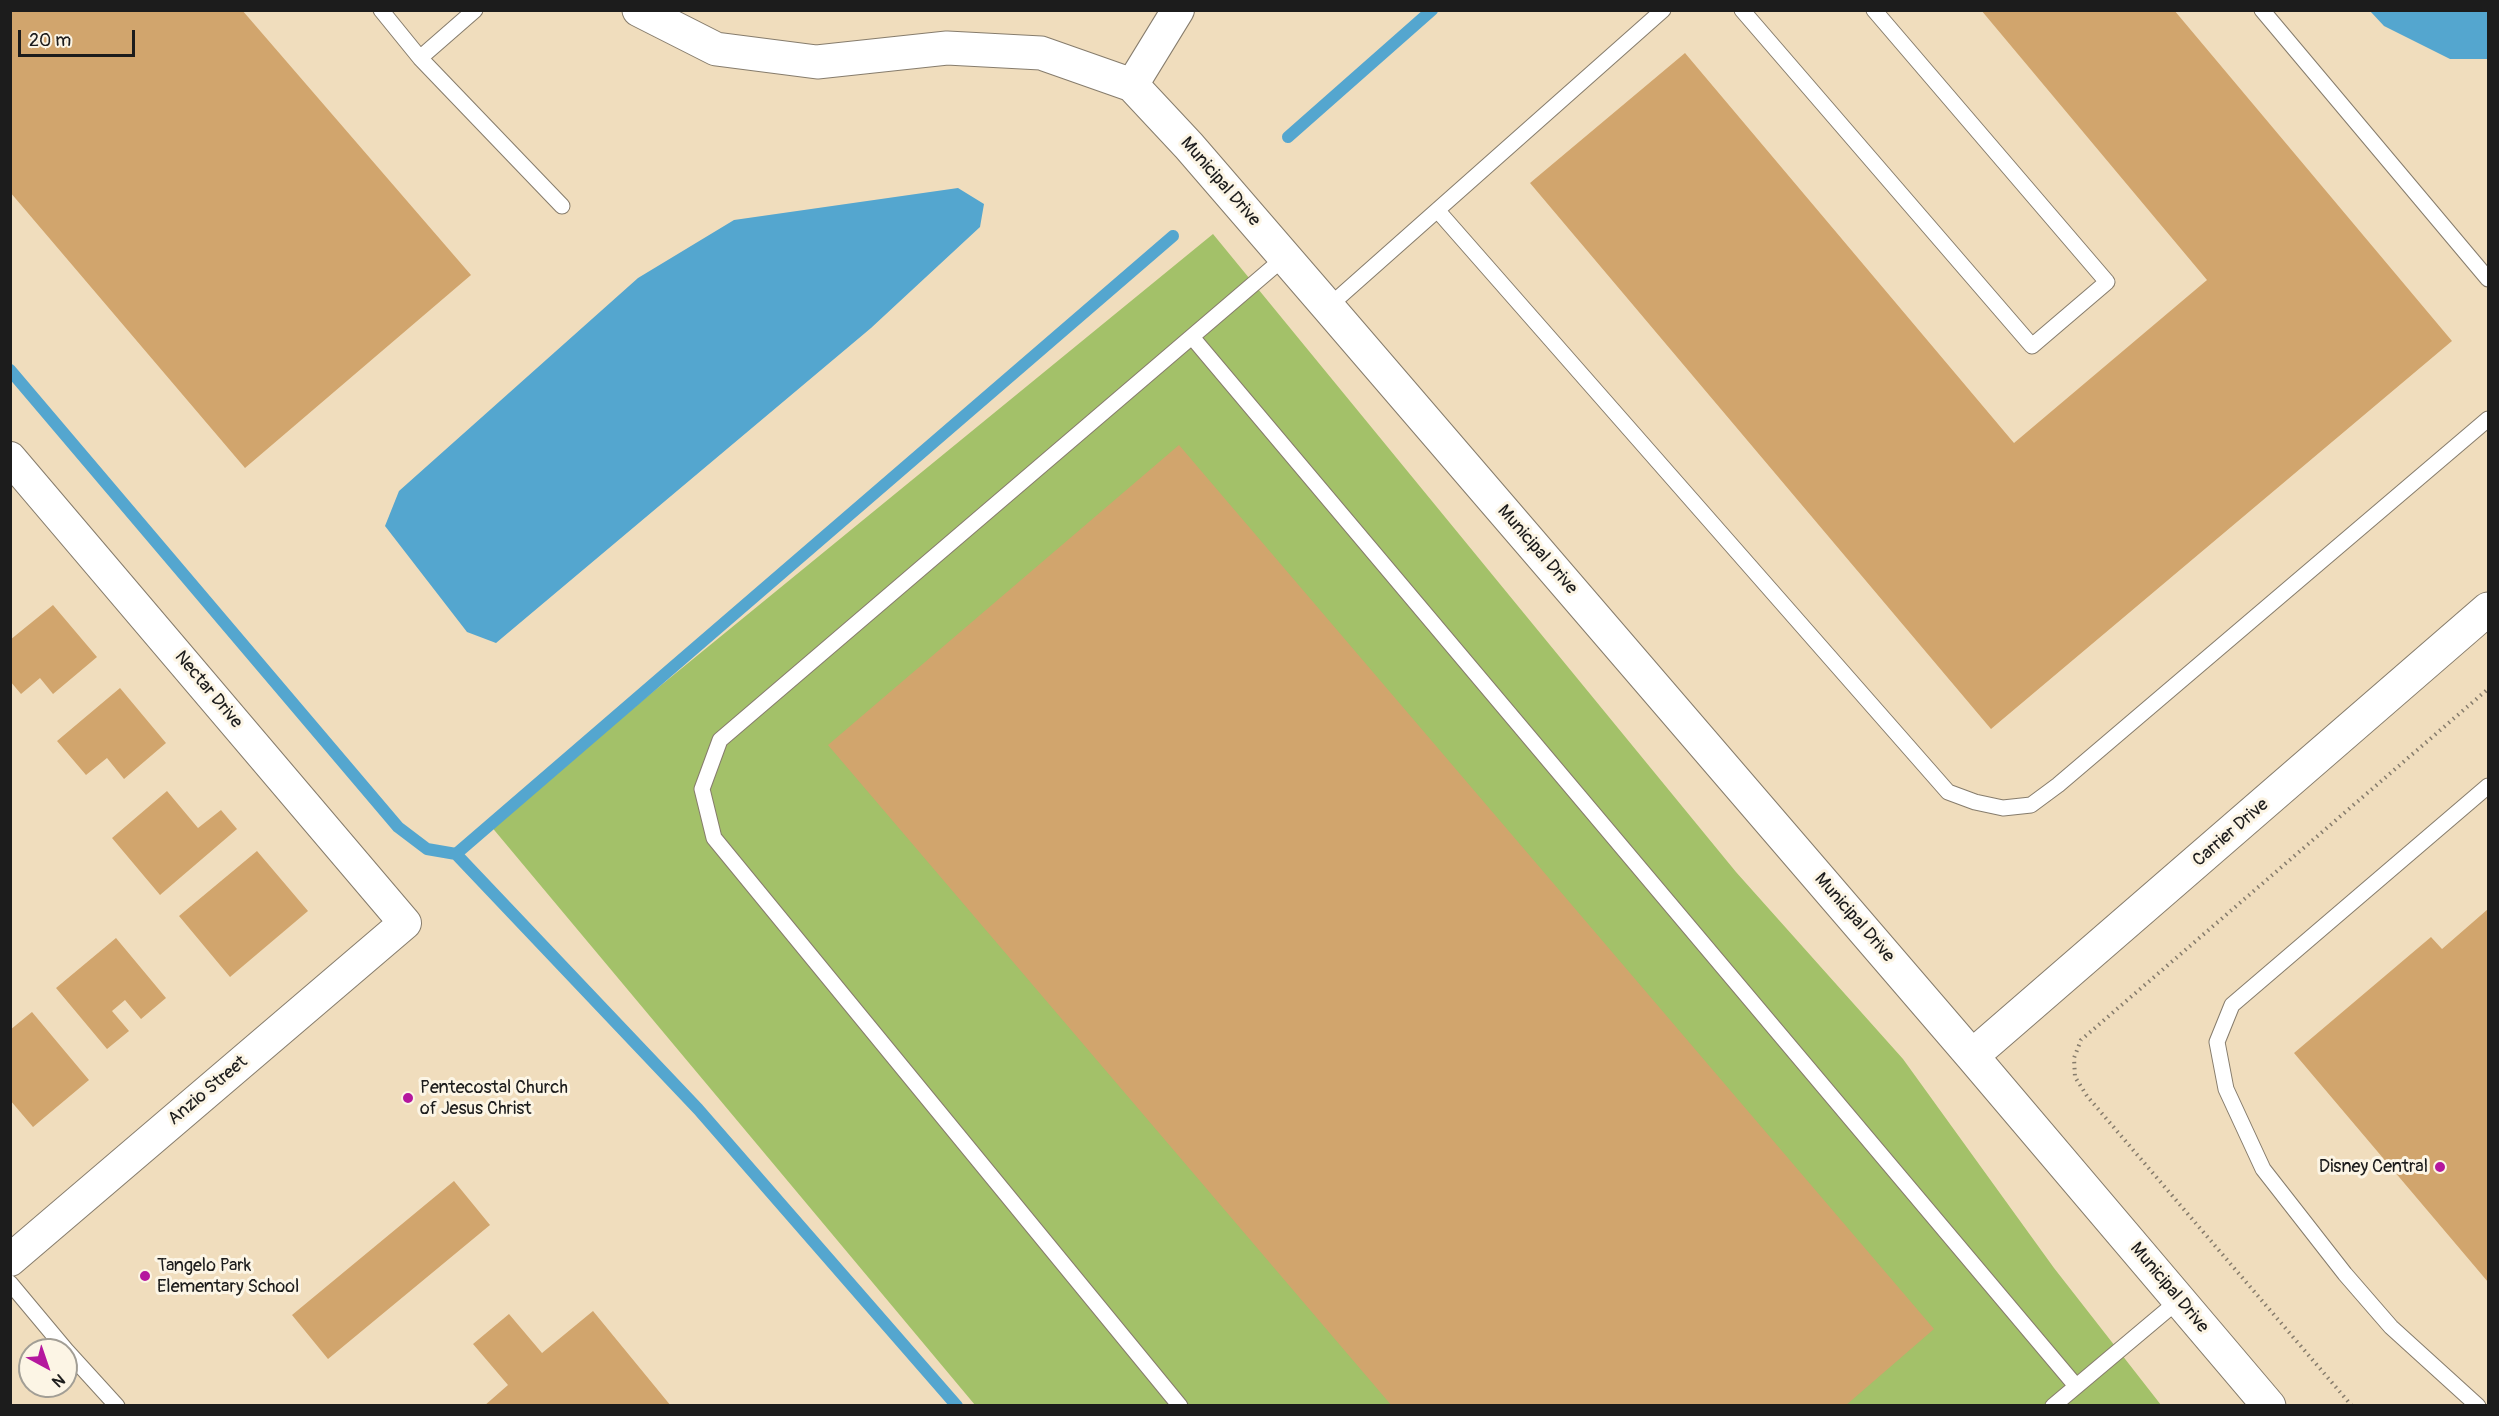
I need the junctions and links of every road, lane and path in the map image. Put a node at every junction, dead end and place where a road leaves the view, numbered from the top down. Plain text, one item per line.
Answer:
1 (381, 10) edge
2 (475, 10) edge
3 (639, 10) edge
4 (1178, 10) edge
5 (1663, 10) edge
6 (1742, 10) edge
7 (1874, 10) edge
8 (2262, 10) edge
9 (420, 58) junction
10 (1132, 85) junction
11 (562, 206) dead end
12 (1438, 211) junction
13 (1285, 257) junction
14 (2488, 279) edge
15 (1328, 308) junction
16 (1192, 338) junction
17 (2488, 419) edge
18 (10, 458) edge
19 (2488, 609) edge
20 (2488, 786) edge
21 (405, 923) joint
22 (1972, 1056) junction
23 (10, 1260) edge
24 (10, 1283) edge
25 (2179, 1300) junction
26 (56, 1338) edge
27 (78, 1363) edge
28 (2076, 1386) junction
29 (117, 1406) edge
30 (1180, 1406) edge
31 (2053, 1406) edge
32 (2269, 1406) edge
33 (2478, 1406) edge

1 - 9 lane
2 - 9 lane
3 - 10 street, Municipal Drive
4 - 10 street
5 - 12 lane
6 - 7 lane
8 - 14 lane
9 - 11 lane
10 - 13 street, Municipal Drive
12 - 15 lane
12 - 17 lane
13 - 15 street, Municipal Drive
13 - 16 lane
15 - 22 street, Municipal Drive
16 - 28 lane
16 - 30 lane
18 - 21 street, Nectar Drive
19 - 22 street, Carrier Drive
20 - 33 lane
21 - 23 street, Anzio Street
22 - 25 street, Municipal Drive
24 - 26 lane
25 - 28 lane
25 - 32 street, Municipal Drive
27 - 29 lane
28 - 31 lane

